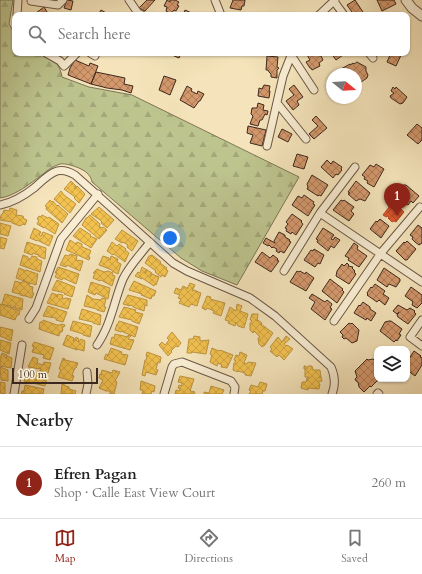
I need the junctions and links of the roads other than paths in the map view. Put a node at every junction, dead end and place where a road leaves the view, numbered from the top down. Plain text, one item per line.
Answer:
1 (18, 0) edge
2 (63, 0) edge
3 (129, 0) edge
4 (215, 0) edge
5 (334, 0) edge
6 (406, 0) edge
7 (31, 1) dead end
8 (16, 12) edge
9 (137, 12) edge
10 (220, 12) edge
11 (322, 12) edge
12 (342, 12) edge
13 (422, 16) edge
14 (51, 56) edge
15 (74, 56) edge
16 (291, 56) edge
17 (293, 56) edge
18 (314, 90) dead end
19 (277, 103) junction
20 (306, 138) dead end
21 (267, 146) dead end
22 (355, 167) dead end
23 (98, 194) junction
24 (0, 205) edge
25 (420, 207) dead end
26 (320, 213) junction
27 (150, 242) junction
28 (381, 253) junction
29 (284, 270) dead end
30 (422, 282) edge
31 (29, 318) dead end
32 (422, 320) edge
33 (334, 321) dead end
34 (22, 345) dead end
35 (97, 345) dead end
36 (422, 346) edge
37 (87, 372) dead end
38 (14, 394) edge
39 (86, 394) edge
40 (164, 394) edge
41 (234, 394) edge
42 (332, 394) edge

1 - 8 street
2 - 7 street
3 - 9 street
4 - 10 street
5 - 11 street
5 - 12 street
6 - 13 street
14 - 15 street
16 - 19 street
17 - 18 street
19 - 20 street
19 - 21 street
22 - 26 street
23 - 24 street
23 - 27 street
23 - 31 street
25 - 28 street
26 - 28 street
26 - 29 street
27 - 35 street
27 - 42 street
28 - 30 street
28 - 33 street
32 - 36 street
34 - 38 street
37 - 39 street
40 - 41 street

